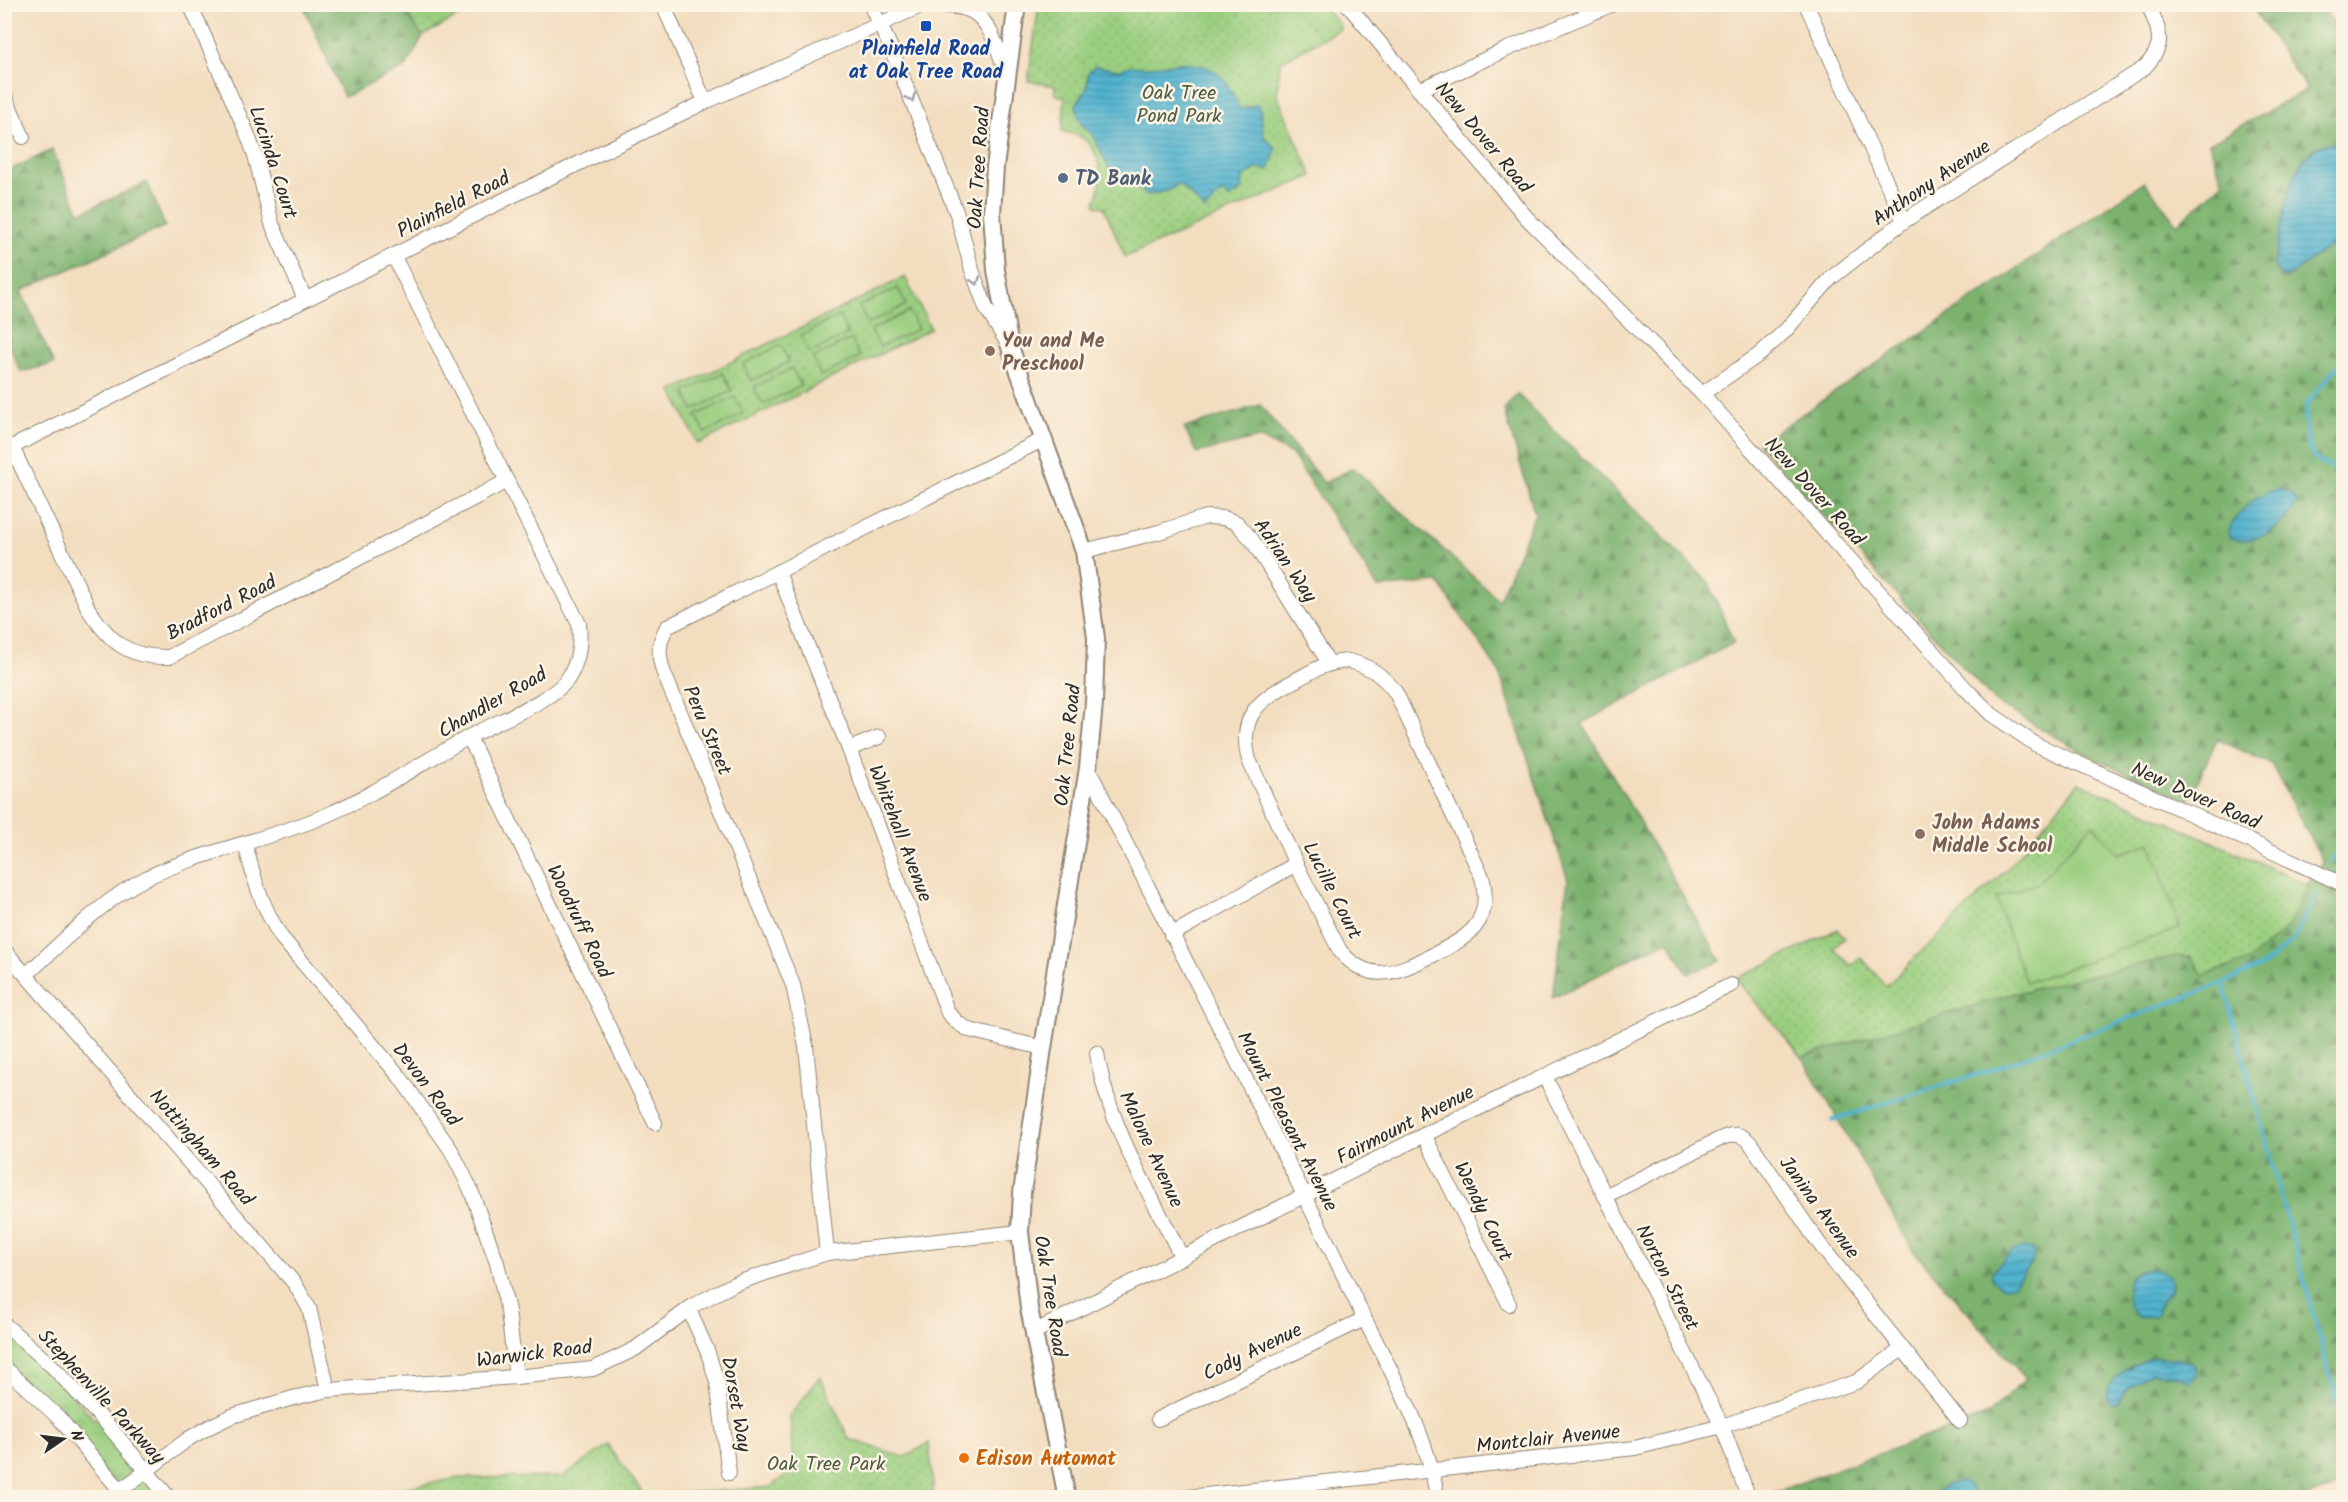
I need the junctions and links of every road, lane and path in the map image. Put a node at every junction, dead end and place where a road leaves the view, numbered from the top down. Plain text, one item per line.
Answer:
1 (190, 4) edge
2 (663, 4) edge
3 (870, 4) edge
4 (1017, 4) edge
5 (1347, 4) edge
6 (1613, 4) edge
7 (1806, 4) edge
8 (2148, 4) edge
9 (925, 5) edge
10 (880, 25) junction
11 (1006, 75) junction
12 (1419, 90) junction
13 (4, 94) edge
14 (705, 102) junction
15 (23, 137) dead end
16 (1904, 221) junction
17 (394, 256) junction
18 (305, 299) junction
19 (1010, 347) junction
20 (1702, 394) junction
21 (1044, 440) junction
22 (8, 449) edge
23 (507, 480) junction
24 (1084, 551) junction
25 (778, 572) junction
26 (1329, 663) junction
27 (469, 737) junction
28 (879, 737) dead end
29 (849, 749) junction
30 (1088, 768) junction
31 (245, 843) junction
32 (1296, 864) junction
33 (2343, 885) edge
34 (1171, 934) junction
35 (4, 950) edge
36 (26, 975) junction
37 (1731, 985) dead end
38 (1043, 1048) junction
39 (1097, 1053) dead end
40 (1545, 1077) junction
41 (655, 1123) dead end
42 (1424, 1135) junction
43 (1305, 1196) junction
44 (1605, 1196) junction
45 (1020, 1232) junction
46 (827, 1253) junction
47 (1182, 1258) junction
48 (1509, 1304) dead end
49 (689, 1309) junction
50 (1364, 1319) junction
51 (4, 1324) edge
52 (1034, 1332) junction
53 (1902, 1348) junction
54 (4, 1367) edge
55 (516, 1377) junction
56 (328, 1390) junction
57 (1158, 1419) dead end
58 (1960, 1420) dead end
59 (1722, 1426) junction
60 (147, 1470) junction
61 (1433, 1470) junction
62 (729, 1473) dead end
63 (124, 1494) edge
64 (169, 1497) edge
65 (1067, 1497) edge
66 (1179, 1497) edge
67 (1437, 1497) edge
68 (1749, 1497) edge

1 - 18 street, Lucinda Court
2 - 14 street
3 - 10 street
4 - 11 main road, Oak Tree Road
5 - 12 street, New Dover Road
6 - 12 street
7 - 16 street
8 - 16 street, Anthony Avenue
9 - 10 street, Plainfield Road
9 - 11 street
10 - 14 street, Plainfield Road
10 -> 19 street
11 - 19 main road, Oak Tree Road
12 - 20 street, New Dover Road
13 - 15 street
14 - 17 street, Plainfield Road
16 - 20 street, Anthony Avenue
17 - 18 street, Plainfield Road
17 - 23 street, Chandler Road
18 - 22 street, Plainfield Road
19 - 21 main road, Oak Tree Road
20 - 33 street, New Dover Road
21 - 24 main road, Oak Tree Road
21 - 25 street, Peru Street
22 - 23 street, Bradford Road
23 - 27 street, Chandler Road
24 - 26 street, Adrian Way
24 - 30 main road, Oak Tree Road
25 - 29 street, Whitehall Avenue
25 - 46 street, Peru Street
26 - 32 street, Lucille Court
26 - 32 street, Lucille Court
27 - 31 street, Chandler Road
27 - 41 street, Woodruff Road
28 - 29 street
29 - 38 street, Whitehall Avenue
30 - 34 street, Mount Pleasant Avenue
30 - 38 main road, Oak Tree Road
31 - 36 street, Chandler Road
31 - 55 street, Devon Road
32 - 34 street
34 - 43 street, Mount Pleasant Avenue
35 - 36 street, Nottingham Road
36 - 56 street, Nottingham Road
37 - 40 street, Fairmount Avenue
38 - 45 main road, Oak Tree Road
39 - 47 street, Malone Avenue
40 - 42 street, Fairmount Avenue
40 - 44 street, Norton Street
42 - 43 street, Fairmount Avenue
42 - 48 street, Wendy Court
43 - 47 street, Fairmount Avenue
43 - 50 street, Mount Pleasant Avenue
44 - 53 street, Janina Avenue
44 - 59 street, Norton Street
45 - 46 street, Warwick Road
45 - 52 main road, Oak Tree Road
46 - 49 street, Warwick Road
47 - 52 street, Fairmount Avenue
49 - 55 street, Warwick Road
49 - 62 street, Dorset Way
50 - 57 street, Cody Avenue
50 - 61 street, Mount Pleasant Avenue
51 - 60 street, Stephenville Parkway
52 - 65 main road, Oak Tree Road
53 - 58 street, Janina Avenue
53 - 59 street, Montclair Avenue
54 - 63 street
55 - 56 street, Warwick Road
56 - 60 street, Warwick Road
59 - 61 street, Montclair Avenue
59 - 68 street, Norton Street
60 - 63 street, Warwick Road
60 - 64 street, Stephenville Parkway
61 - 66 street, Montclair Avenue
61 - 67 street, Mount Pleasant Avenue

